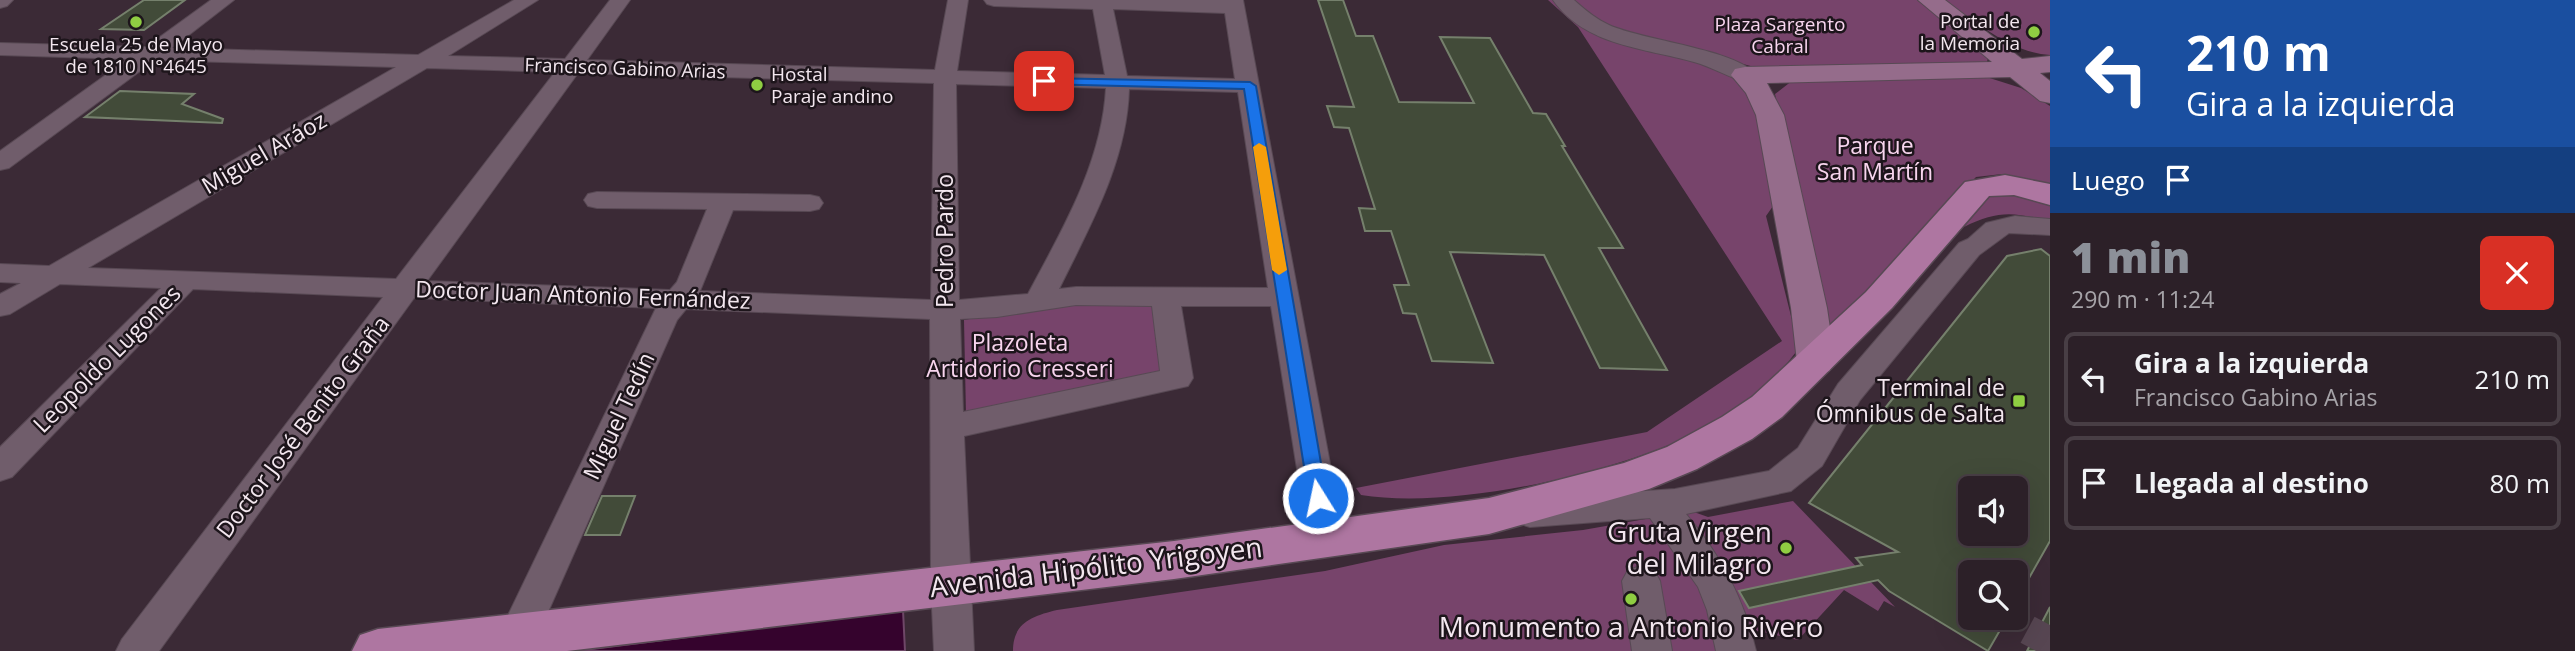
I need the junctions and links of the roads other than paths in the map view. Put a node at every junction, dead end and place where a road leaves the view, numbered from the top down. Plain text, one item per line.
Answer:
1 (224, 0) edge
2 (528, 0) edge
3 (620, 0) edge
4 (958, 0) edge
5 (994, 0) edge
6 (1563, 0) edge
7 (1930, 0) edge
8 (1101, 2) edge
9 (1233, 3) edge
10 (0, 49) edge
11 (150, 54) junction
12 (420, 63) junction
13 (2050, 64) edge
14 (569, 66) junction
15 (2018, 68) junction
16 (1745, 75) junction
17 (945, 78) junction
18 (1118, 84) junction
19 (1250, 86) junction
20 (2050, 95) edge
21 (0, 163) edge
22 (597, 201) dead end
23 (723, 202) junction
24 (810, 203) dead end
25 (2049, 216) edge
26 (0, 273) edge
27 (55, 275) junction
28 (185, 281) junction
29 (405, 289) junction
30 (1283, 297) junction
31 (678, 298) junction
32 (1165, 298) junction
33 (1040, 299) junction
34 (0, 307) edge
35 (945, 310) junction
36 (1816, 362) junction
37 (949, 427) junction
38 (0, 468) edge
39 (1489, 516) junction
40 (1668, 518) dead end
41 (1326, 538) junction
42 (1641, 581) dead end
43 (950, 586) junction
44 (519, 634) junction
45 (136, 651) edge
46 (378, 651) edge
47 (954, 651) edge
48 (1652, 651) edge
49 (1736, 651) edge

1 - 11 street
2 - 12 street, Miguel Aráoz
3 - 14 street, Doctor José Benito Graña
4 - 17 street, Pedro Pardo
5 - 8 street
6 - 16 street
7 - 15 main road
8 - 9 street
8 - 18 street
9 - 19 street
10 - 11 street, Francisco Gabino Arias
11 - 12 street, Francisco Gabino Arias
11 - 21 street
12 - 14 street, Francisco Gabino Arias
12 - 27 street, Miguel Aráoz
13 - 15 main road
14 - 17 street, Francisco Gabino Arias
14 - 29 street, Doctor José Benito Graña
15 - 16 main road
15 - 20 main road
16 - 36 main road
17 - 18 street, Francisco Gabino Arias
17 - 35 street, Pedro Pardo
18 - 19 street, Francisco Gabino Arias
18 - 33 street
19 - 30 street
22 - 23 street
23 - 24 street
23 - 31 street, Miguel Tedín
25 - 36 highway, Avenida Hipólito Yrigoyen
25 - 39 street
26 - 27 street, Doctor Juan Antonio Fernández
27 - 28 street, Doctor Juan Antonio Fernández
27 - 34 street, Miguel Aráoz
28 - 29 street, Doctor Juan Antonio Fernández
28 - 38 street, Leopoldo Lugones
29 - 31 street, Doctor Juan Antonio Fernández
29 - 45 street, Doctor José Benito Graña
30 - 32 street, Doctor Juan Antonio Fernández
30 - 41 street
31 - 35 street, Doctor Juan Antonio Fernández
31 - 44 street, Miguel Tedín
32 - 33 street, Doctor Juan Antonio Fernández
32 - 37 street
33 - 35 street, Doctor Juan Antonio Fernández
35 - 37 street, Pedro Pardo
36 - 39 highway, Avenida Hipólito Yrigoyen
37 - 43 street, Pedro Pardo
39 - 41 highway, Avenida Hipólito Yrigoyen
40 - 49 street
41 - 43 highway, Avenida Hipólito Yrigoyen
42 - 48 street
43 - 44 highway, Avenida Hipólito Yrigoyen
43 - 47 street, Pedro Pardo
44 - 46 highway, Avenida Hipólito Yrigoyen

